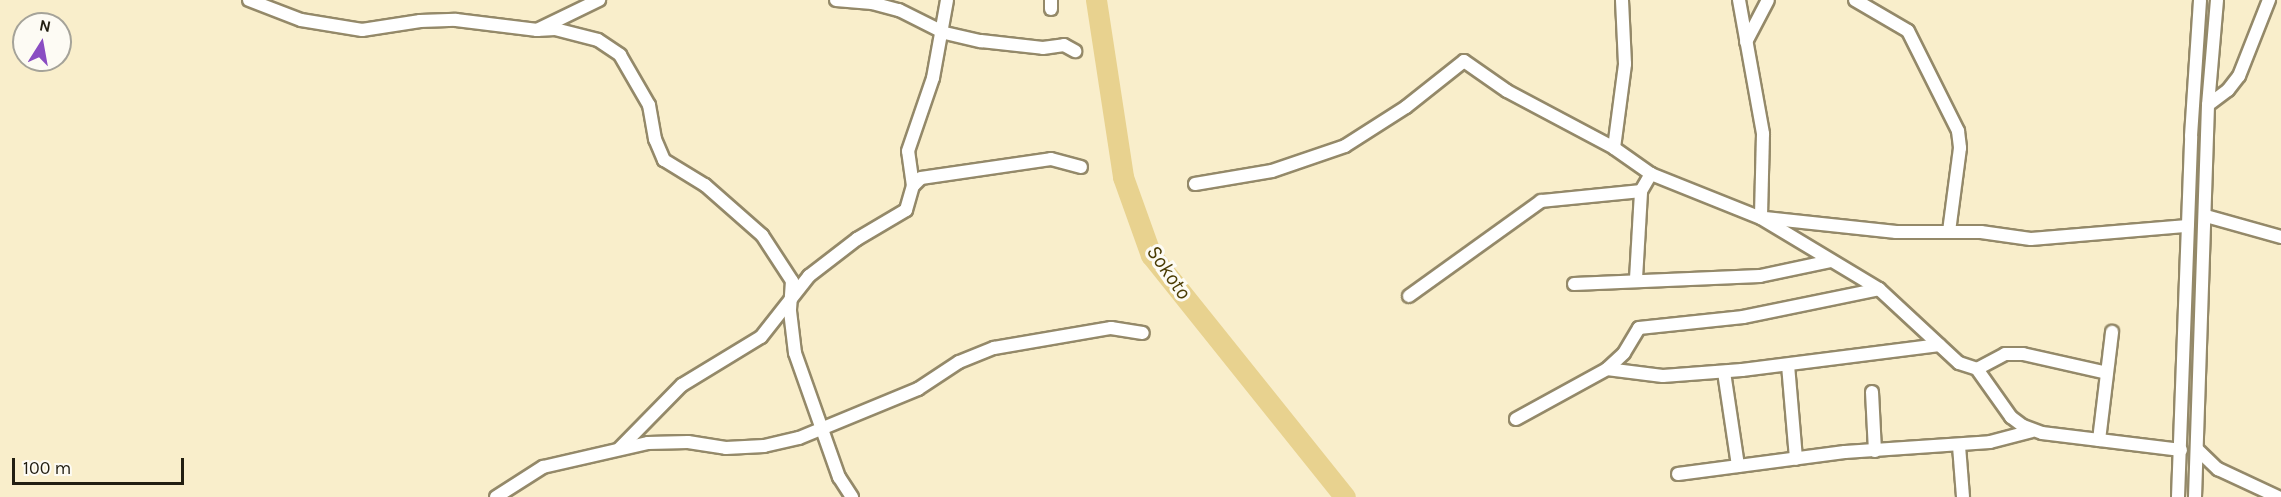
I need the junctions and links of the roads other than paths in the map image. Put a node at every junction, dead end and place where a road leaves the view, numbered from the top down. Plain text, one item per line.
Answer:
1 (249, 0) edge
2 (599, 0) edge
3 (836, 0) edge
4 (947, 0) edge
5 (1622, 0) edge
6 (1739, 0) edge
7 (1768, 0) edge
8 (1855, 0) edge
9 (2200, 0) edge
10 (2217, 0) edge
11 (2269, 0) edge
12 (537, 30) junction
13 (939, 31) junction
14 (1746, 42) junction
15 (1075, 51) dead end
16 (2208, 105) junction
17 (1614, 148) junction
18 (1081, 167) dead end
19 (1651, 174) junction
20 (1195, 184) dead end
21 (913, 186) junction
22 (1641, 191) junction
23 (2206, 216) junction
24 (1761, 218) junction
25 (2187, 226) junction
26 (1949, 231) junction
27 (2281, 237) edge
28 (1831, 261) junction
29 (1636, 279) junction
30 (1574, 284) dead end
31 (1879, 290) junction
32 (793, 293) junction
33 (1409, 296) dead end
34 (2112, 332) dead end
35 (1143, 333) dead end
36 (1939, 345) junction
37 (1788, 366) junction
38 (1607, 369) junction
39 (1977, 369) junction
40 (1724, 372) junction
41 (2107, 373) junction
42 (1872, 392) dead end
43 (1516, 419) dead end
44 (825, 429) junction
45 (2032, 431) junction
46 (2099, 440) junction
47 (1959, 446) junction
48 (619, 449) junction
49 (2181, 450) junction
50 (2198, 450) junction
51 (1875, 451) junction
52 (1796, 459) junction
53 (1738, 466) junction
54 (1678, 474) dead end
55 (496, 497) edge
56 (852, 497) edge
57 (1963, 497) edge
58 (2178, 497) edge
59 (2195, 497) edge
60 (2278, 497) edge

1 - 12 street
2 - 12 street
3 - 13 street
4 - 13 street
5 - 17 street
6 - 14 street
7 - 14 street
8 - 26 street
9 - 25 street
10 - 16 street
11 - 16 street
12 - 32 street
13 - 15 street
13 - 21 street
14 - 24 street
16 - 23 street
17 - 19 street
17 - 20 street
18 - 21 street
19 - 22 street
19 - 24 street
21 - 32 street
22 - 29 street
22 - 33 street
23 - 27 street
23 - 50 street
24 - 26 street
24 - 28 street
25 - 26 street
25 - 49 street
28 - 29 street
28 - 31 street
29 - 30 street
31 - 36 street
31 - 38 street
32 - 44 street
32 - 48 street
34 - 41 street
35 - 44 street
36 - 37 street
36 - 39 street
37 - 40 street
37 - 52 street
38 - 40 street
38 - 43 street
39 - 41 street
39 - 45 street
40 - 53 street
41 - 46 street
42 - 51 street
44 - 48 street
44 - 56 street
45 - 46 street
45 - 47 street
46 - 49 street
47 - 51 street
47 - 57 street
48 - 55 street
49 - 58 street
50 - 59 street
50 - 60 street
51 - 52 street
52 - 53 street
53 - 54 street

